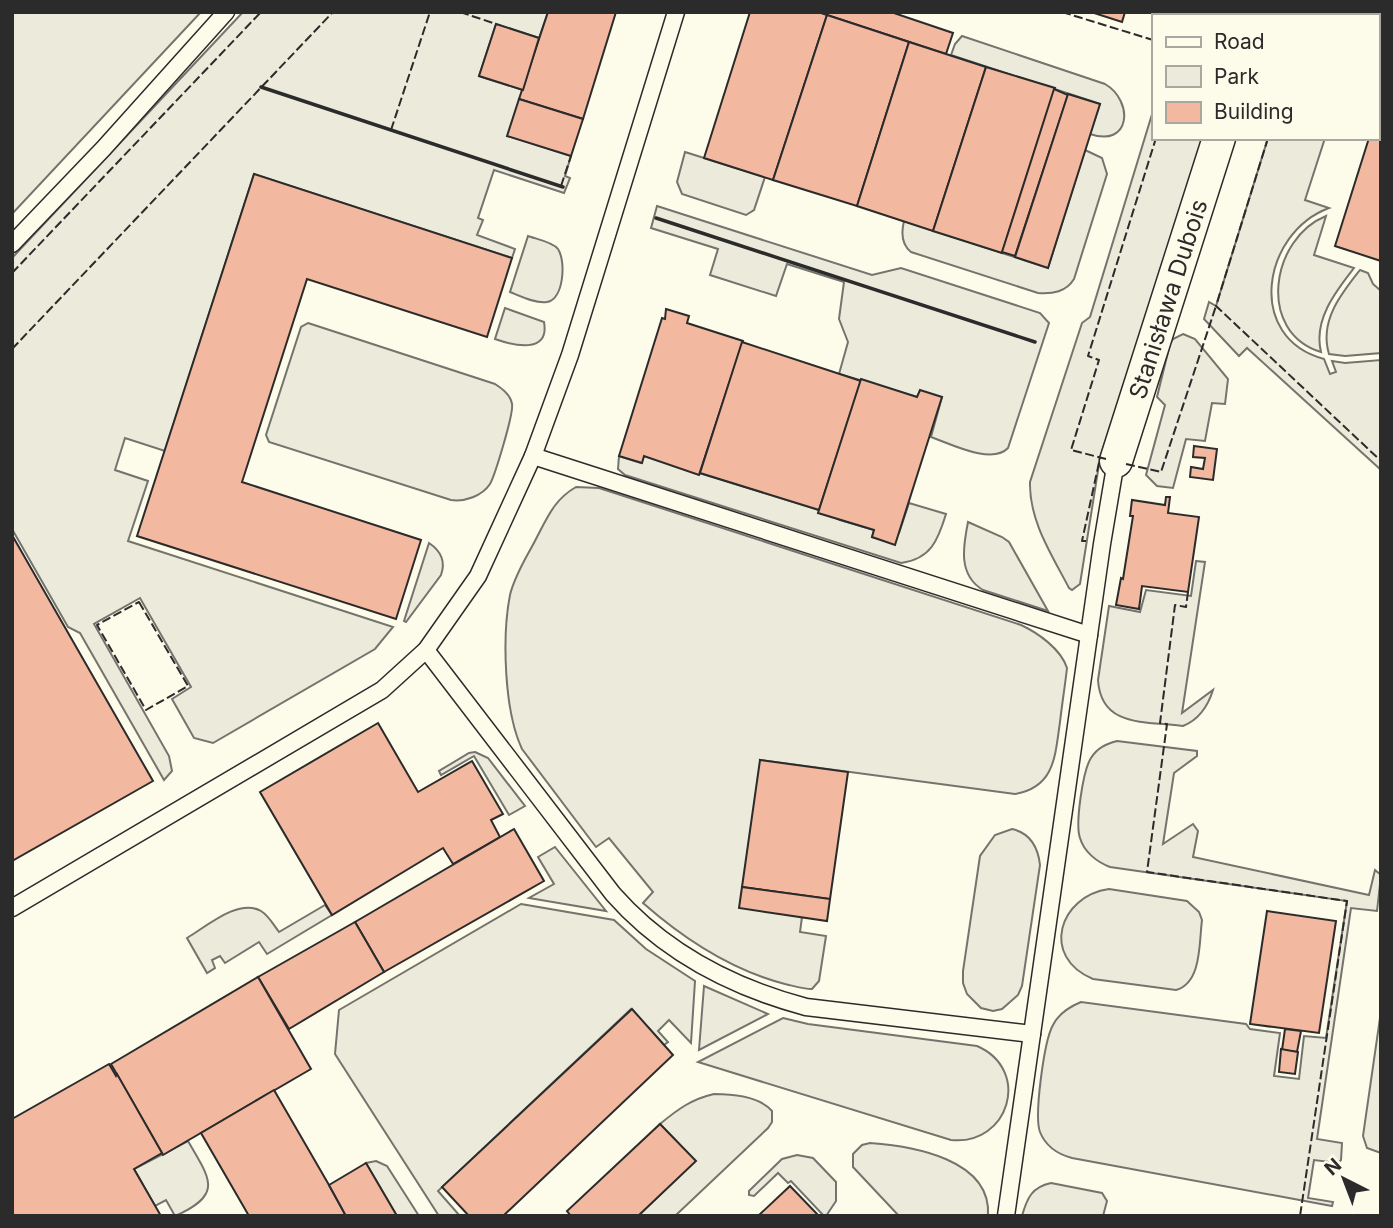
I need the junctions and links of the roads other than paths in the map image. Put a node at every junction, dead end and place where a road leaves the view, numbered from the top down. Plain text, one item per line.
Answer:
1 (226, 12) edge
2 (676, 12) edge
3 (1218, 140) edge
4 (12, 244) edge
5 (533, 456) junction
6 (1116, 461) joint
7 (1089, 635) junction
8 (426, 650) junction
9 (12, 908) edge
10 (1032, 1034) junction
11 (1006, 1216) edge

1 - 4 lane
2 - 5 lane
3 - 6 street, Stanisława Dubois
5 - 7 lane
5 - 8 lane
6 - 7 lane
7 - 10 lane
8 - 9 lane
8 - 10 lane
10 - 11 lane

